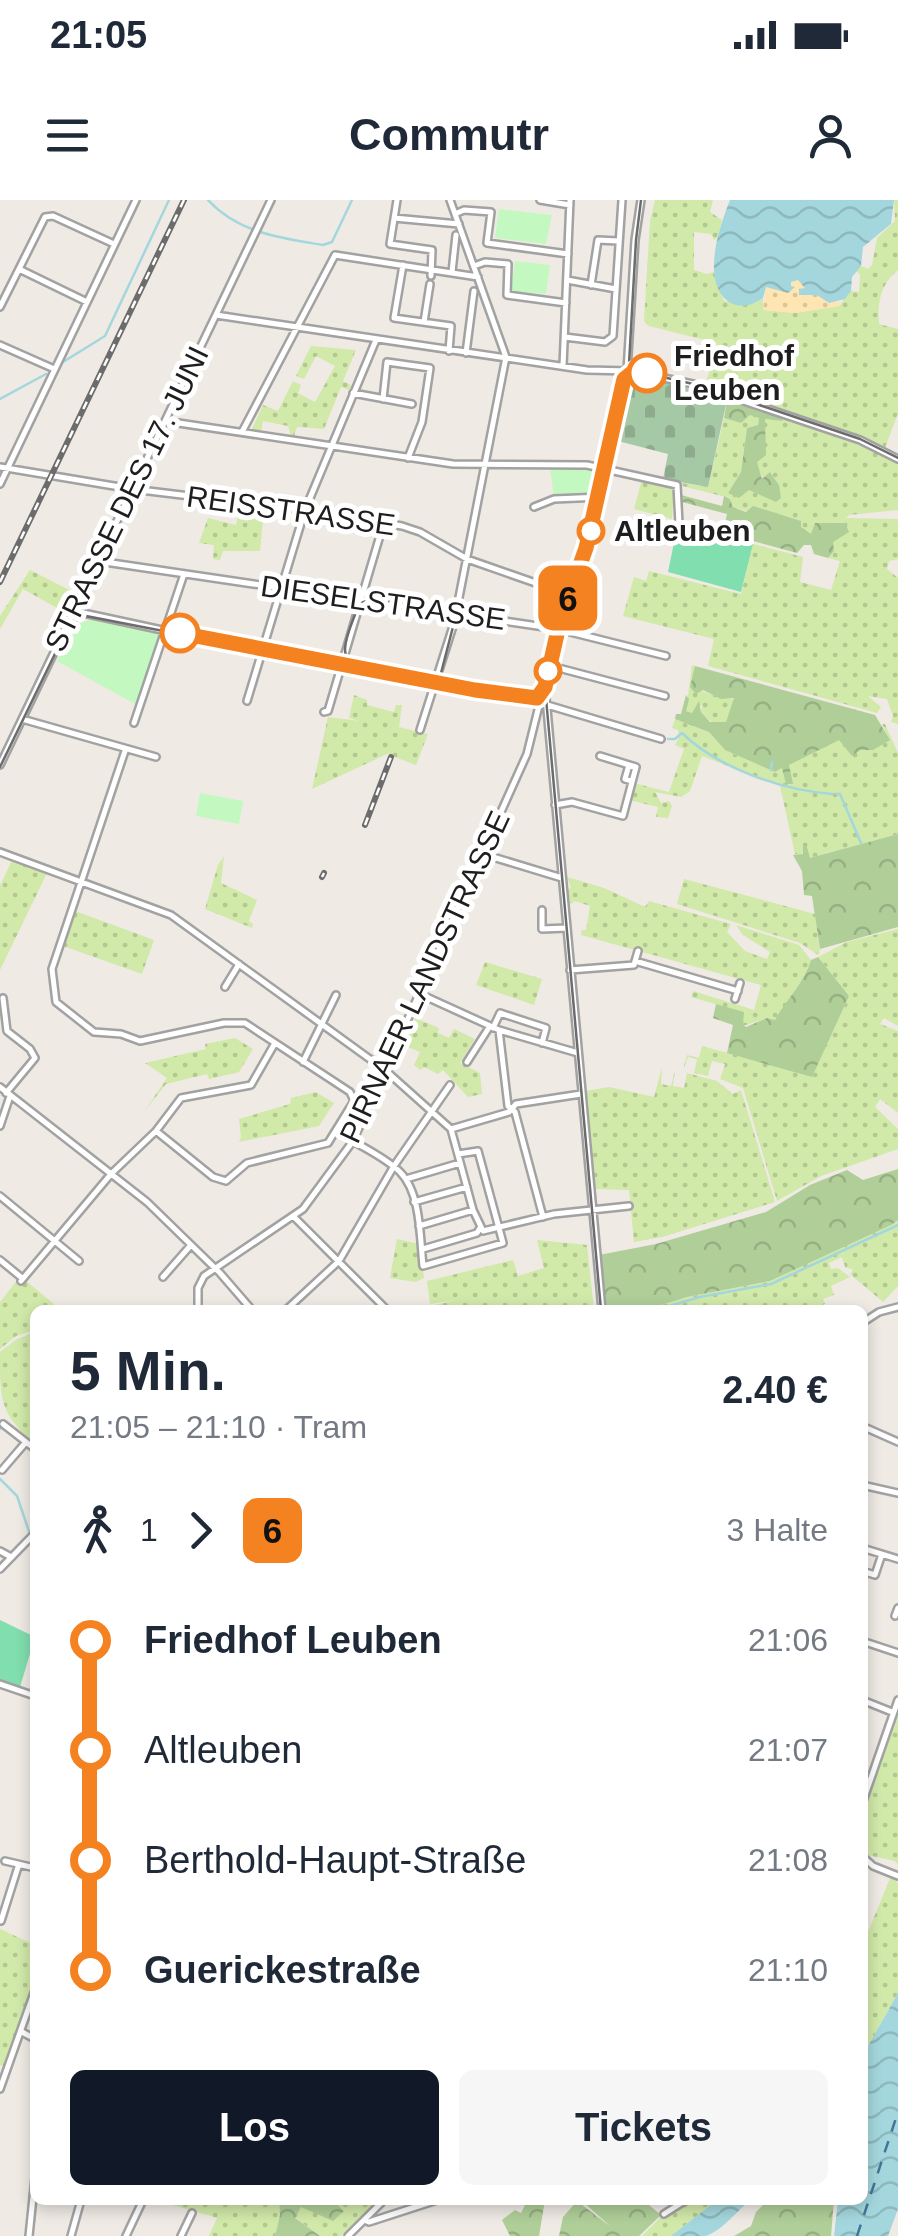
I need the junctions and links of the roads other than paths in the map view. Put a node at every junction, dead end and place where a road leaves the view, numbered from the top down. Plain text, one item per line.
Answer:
1 (136, 200) edge
2 (271, 200) edge
3 (397, 200) edge
4 (450, 200) edge
5 (540, 200) edge
6 (622, 200) edge
7 (640, 200) edge
8 (570, 202) edge
9 (455, 214) junction
10 (394, 218) junction
11 (459, 224) junction
12 (456, 236) dead end
13 (618, 241) junction
14 (115, 245) junction
15 (568, 254) junction
16 (402, 265) junction
17 (474, 266) junction
18 (18, 269) junction
19 (452, 272) junction
20 (431, 276) junction
21 (478, 277) junction
22 (567, 280) junction
23 (591, 284) junction
24 (616, 289) junction
25 (474, 291) dead end
26 (87, 302) junction
27 (566, 304) junction
28 (0, 308) edge
29 (216, 315) junction
30 (424, 322) junction
31 (296, 328) junction
32 (565, 337) junction
33 (376, 340) junction
34 (0, 345) edge
35 (449, 351) junction
36 (466, 353) junction
37 (506, 357) junction
38 (563, 366) junction
39 (53, 368) junction
40 (627, 371) junction
41 (354, 393) junction
42 (382, 399) junction
43 (412, 404) dead end
44 (165, 421) junction
45 (242, 432) junction
46 (331, 446) junction
47 (408, 458) junction
48 (898, 459) edge
49 (484, 466) junction
50 (4, 467) edge
51 (607, 468) junction
52 (0, 484) edge
53 (132, 489) junction
54 (601, 497) junction
55 (534, 508) dead end
56 (304, 510) junction
57 (384, 522) junction
58 (679, 524) dead end
59 (467, 560) junction
60 (98, 561) junction
61 (184, 574) junction
62 (281, 588) junction
63 (570, 595) junction
64 (360, 600) junction
65 (74, 612) junction
66 (456, 614) junction
67 (558, 629) junction
68 (165, 631) junction
69 (262, 651) junction
70 (666, 656) dead end
71 (340, 666) junction
72 (551, 666) junction
73 (434, 684) junction
74 (665, 696) dead end
75 (247, 701) dead end
76 (541, 704) junction
77 (324, 712) dead end
78 (22, 719) junction
79 (134, 723) dead end
80 (420, 730) dead end
81 (661, 738) dead end
82 (125, 750) junction
83 (600, 756) dead end
84 (156, 757) dead end
85 (0, 765) edge
86 (555, 805) junction
87 (0, 852) edge
88 (483, 854) junction
89 (562, 878) junction
90 (82, 882) junction
91 (542, 910) dead end
92 (566, 928) junction
93 (638, 951) dead end
94 (635, 961) junction
95 (239, 964) junction
96 (570, 970) junction
97 (740, 982) dead end
98 (225, 987) dead end
99 (738, 991) junction
100 (420, 994) junction
101 (336, 995) dead end
102 (3, 998) dead end
103 (735, 1000) dead end
104 (322, 1023) junction
105 (494, 1028) junction
106 (275, 1043) junction
107 (542, 1043) junction
108 (578, 1054) junction
109 (304, 1062) junction
110 (467, 1062) dead end
111 (385, 1070) junction
112 (450, 1085) dead end
113 (5, 1092) edge
114 (582, 1093) junction
115 (513, 1108) junction
116 (432, 1110) junction
117 (0, 1126) edge
118 (451, 1129) junction
119 (156, 1130) junction
120 (353, 1140) junction
121 (458, 1154) junction
122 (460, 1163) junction
123 (394, 1166) junction
124 (110, 1174) junction
125 (406, 1179) junction
126 (467, 1187) junction
127 (0, 1196) edge
128 (414, 1202) junction
129 (629, 1206) dead end
130 (474, 1210) junction
131 (593, 1210) junction
132 (294, 1216) junction
133 (542, 1216) junction
134 (418, 1226) junction
135 (480, 1228) junction
136 (500, 1228) junction
137 (54, 1242) junction
138 (192, 1245) junction
139 (421, 1250) junction
140 (0, 1260) edge
141 (79, 1261) dead end
142 (339, 1261) junction
143 (215, 1268) junction
144 (163, 1277) dead end
145 (198, 1305) edge
146 (248, 1305) edge
147 (291, 1305) edge
148 (383, 1305) edge
149 (602, 1305) edge
150 (898, 1307) edge
151 (868, 1319) edge
152 (3, 1424) dead end
153 (868, 1431) edge
154 (26, 1442) junction
155 (898, 1442) edge
156 (30, 1445) edge
157 (2, 1470) edge
158 (868, 1486) edge
159 (898, 1493) edge
160 (30, 1538) edge
161 (868, 1550) edge
162 (0, 1551) edge
163 (882, 1554) junction
164 (11, 1557) junction
165 (898, 1559) edge
166 (0, 1569) edge
167 (868, 1573) edge
168 (898, 1608) edge
169 (895, 1616) dead end
170 (868, 1643) edge
171 (898, 1653) edge
172 (0, 1684) edge
173 (30, 1694) edge
174 (898, 1700) edge
175 (868, 1703) edge
176 (893, 1713) junction
177 (868, 1786) edge
178 (5, 1861) dead end
179 (868, 1861) edge
180 (18, 1866) junction
181 (30, 1867) edge
182 (898, 1876) edge
183 (1, 1921) edge
184 (30, 2006) edge
185 (22, 2032) junction
186 (30, 2037) edge
187 (0, 2088) edge
188 (32, 2205) edge
189 (80, 2205) edge
190 (141, 2205) edge
191 (379, 2205) edge
192 (422, 2205) edge
193 (678, 2205) edge
194 (192, 2212) dead end
195 (664, 2214) dead end
196 (364, 2220) junction
197 (29, 2236) edge
198 (71, 2236) edge
199 (126, 2236) edge
200 (181, 2236) edge
201 (348, 2236) edge

1 - 14 street
2 - 29 street, STRASSE DES 17. JUNI
3 - 10 street
4 - 9 street
5 - 8 street
6 - 13 street
7 - 40 street, PIRNAER LANDSTRASSE
8 - 15 street
9 - 11 street
9 - 15 street
10 - 11 street
10 - 20 street
11 - 17 street
12 - 19 street
13 - 23 street
13 - 24 street
14 - 18 street
14 - 26 street
15 - 22 street
16 - 20 street
16 - 30 street
16 - 31 street
17 - 21 street
17 - 27 street
18 - 26 street
18 - 28 street
19 - 20 street
19 - 21 street
20 - 30 street
21 - 37 street
22 - 23 street
22 - 27 street
23 - 24 street
24 - 32 street
25 - 36 street
26 - 39 street
27 - 32 street
29 - 31 street
29 - 44 street, STRASSE DES 17. JUNI
30 - 35 street
31 - 33 street
31 - 45 street
32 - 38 street
33 - 35 street
33 - 41 street
34 - 39 street
35 - 36 street
36 - 37 street
37 - 38 street
37 - 49 street
38 - 40 street
39 - 50 street
40 - 48 street
40 - 51 street, PIRNAER LANDSTRASSE
41 - 42 street
41 - 46 street
42 - 43 street
42 - 47 street
44 - 45 street
44 - 53 street, STRASSE DES 17. JUNI
45 - 46 street
46 - 47 street
46 - 56 street
47 - 49 street
49 - 51 street
49 - 59 street
50 - 52 street
50 - 53 street, REISSTRASSE
51 - 54 street, PIRNAER LANDSTRASSE
51 - 58 street
53 - 56 street, REISSTRASSE
53 - 60 street, STRASSE DES 17. JUNI
54 - 55 street
54 - 63 street, PIRNAER LANDSTRASSE
56 - 57 street, REISSTRASSE
56 - 62 street
57 - 59 street, REISSTRASSE
57 - 64 street
59 - 63 street, REISSTRASSE
59 - 66 street
60 - 61 street, DIESELSTRASSE
60 - 65 street, STRASSE DES 17. JUNI
61 - 62 street, DIESELSTRASSE
61 - 68 street
62 - 64 street, DIESELSTRASSE
62 - 69 street
63 - 67 street, PIRNAER LANDSTRASSE
64 - 66 street, DIESELSTRASSE
64 - 71 street
65 - 68 street
65 - 78 street, STRASSE DES 17. JUNI
66 - 67 street, DIESELSTRASSE
66 - 73 street
67 - 70 street, DIESELSTRASSE
67 - 72 street, PIRNAER LANDSTRASSE
67 - 76 street, PIRNAER LANDSTRASSE
68 - 69 street
68 - 79 street
69 - 71 street
69 - 75 street
71 - 73 street
71 - 77 street
72 - 74 street
72 - 76 street, PIRNAER LANDSTRASSE
73 - 76 street
73 - 80 street
76 - 81 street
76 - 86 street
76 - 88 street, PIRNAER LANDSTRASSE
78 - 82 street
78 - 85 street, STRASSE DES 17. JUNI
82 - 84 street
82 - 90 street
83 - 86 street
86 - 89 street
87 - 90 street
88 - 89 street
88 - 100 street, PIRNAER LANDSTRASSE
89 - 92 street
90 - 95 street
90 - 106 street
91 - 92 street
92 - 96 street
93 - 94 street
94 - 96 street
94 - 99 street
95 - 98 street
95 - 104 street
96 - 108 street
97 - 99 street
99 - 103 street
100 - 105 street
100 - 111 street, PIRNAER LANDSTRASSE
101 - 104 street
102 - 113 street
104 - 109 street
104 - 111 street
105 - 107 street
105 - 107 street
105 - 110 street
105 - 115 street
106 - 109 street
106 - 119 street
107 - 108 street
108 - 114 street
109 - 119 street
111 - 116 street
111 - 120 street, PIRNAER LANDSTRASSE
112 - 116 street
113 - 117 street
113 - 124 street
114 - 115 street
114 - 131 street
115 - 118 street
115 - 133 street
116 - 118 street
116 - 123 street
118 - 121 street
119 - 124 street
120 - 123 street
120 - 132 street, PIRNAER LANDSTRASSE
121 - 122 street
121 - 136 street
122 - 125 street
122 - 126 street
123 - 125 street
123 - 142 street
124 - 137 street
124 - 138 street
125 - 128 street
126 - 128 street
126 - 130 street
127 - 137 street
128 - 134 street
129 - 131 street
130 - 134 street
130 - 135 street
131 - 133 street
131 - 149 street
132 - 142 street
132 - 143 street, PIRNAER LANDSTRASSE
133 - 136 street
134 - 139 street
135 - 136 street
135 - 139 street
136 - 139 street
137 - 140 street
137 - 141 street
138 - 143 street
138 - 144 street
142 - 147 street
142 - 148 street
143 - 145 street
143 - 146 street
150 - 151 street
152 - 154 street
153 - 155 street
154 - 156 street
154 - 157 street
158 - 159 street
160 - 164 street
161 - 163 street
162 - 164 street
163 - 165 street
163 - 167 street
164 - 166 street
168 - 169 street
170 - 171 street
172 - 173 street
174 - 176 street
175 - 176 street
176 - 177 street
178 - 180 street
179 - 182 street
180 - 181 street
180 - 183 street
184 - 185 street
185 - 186 street
185 - 187 street
188 - 197 street
189 - 198 street
190 - 199 street
191 - 196 street
192 - 196 street
193 - 195 street
194 - 200 street
196 - 201 street

